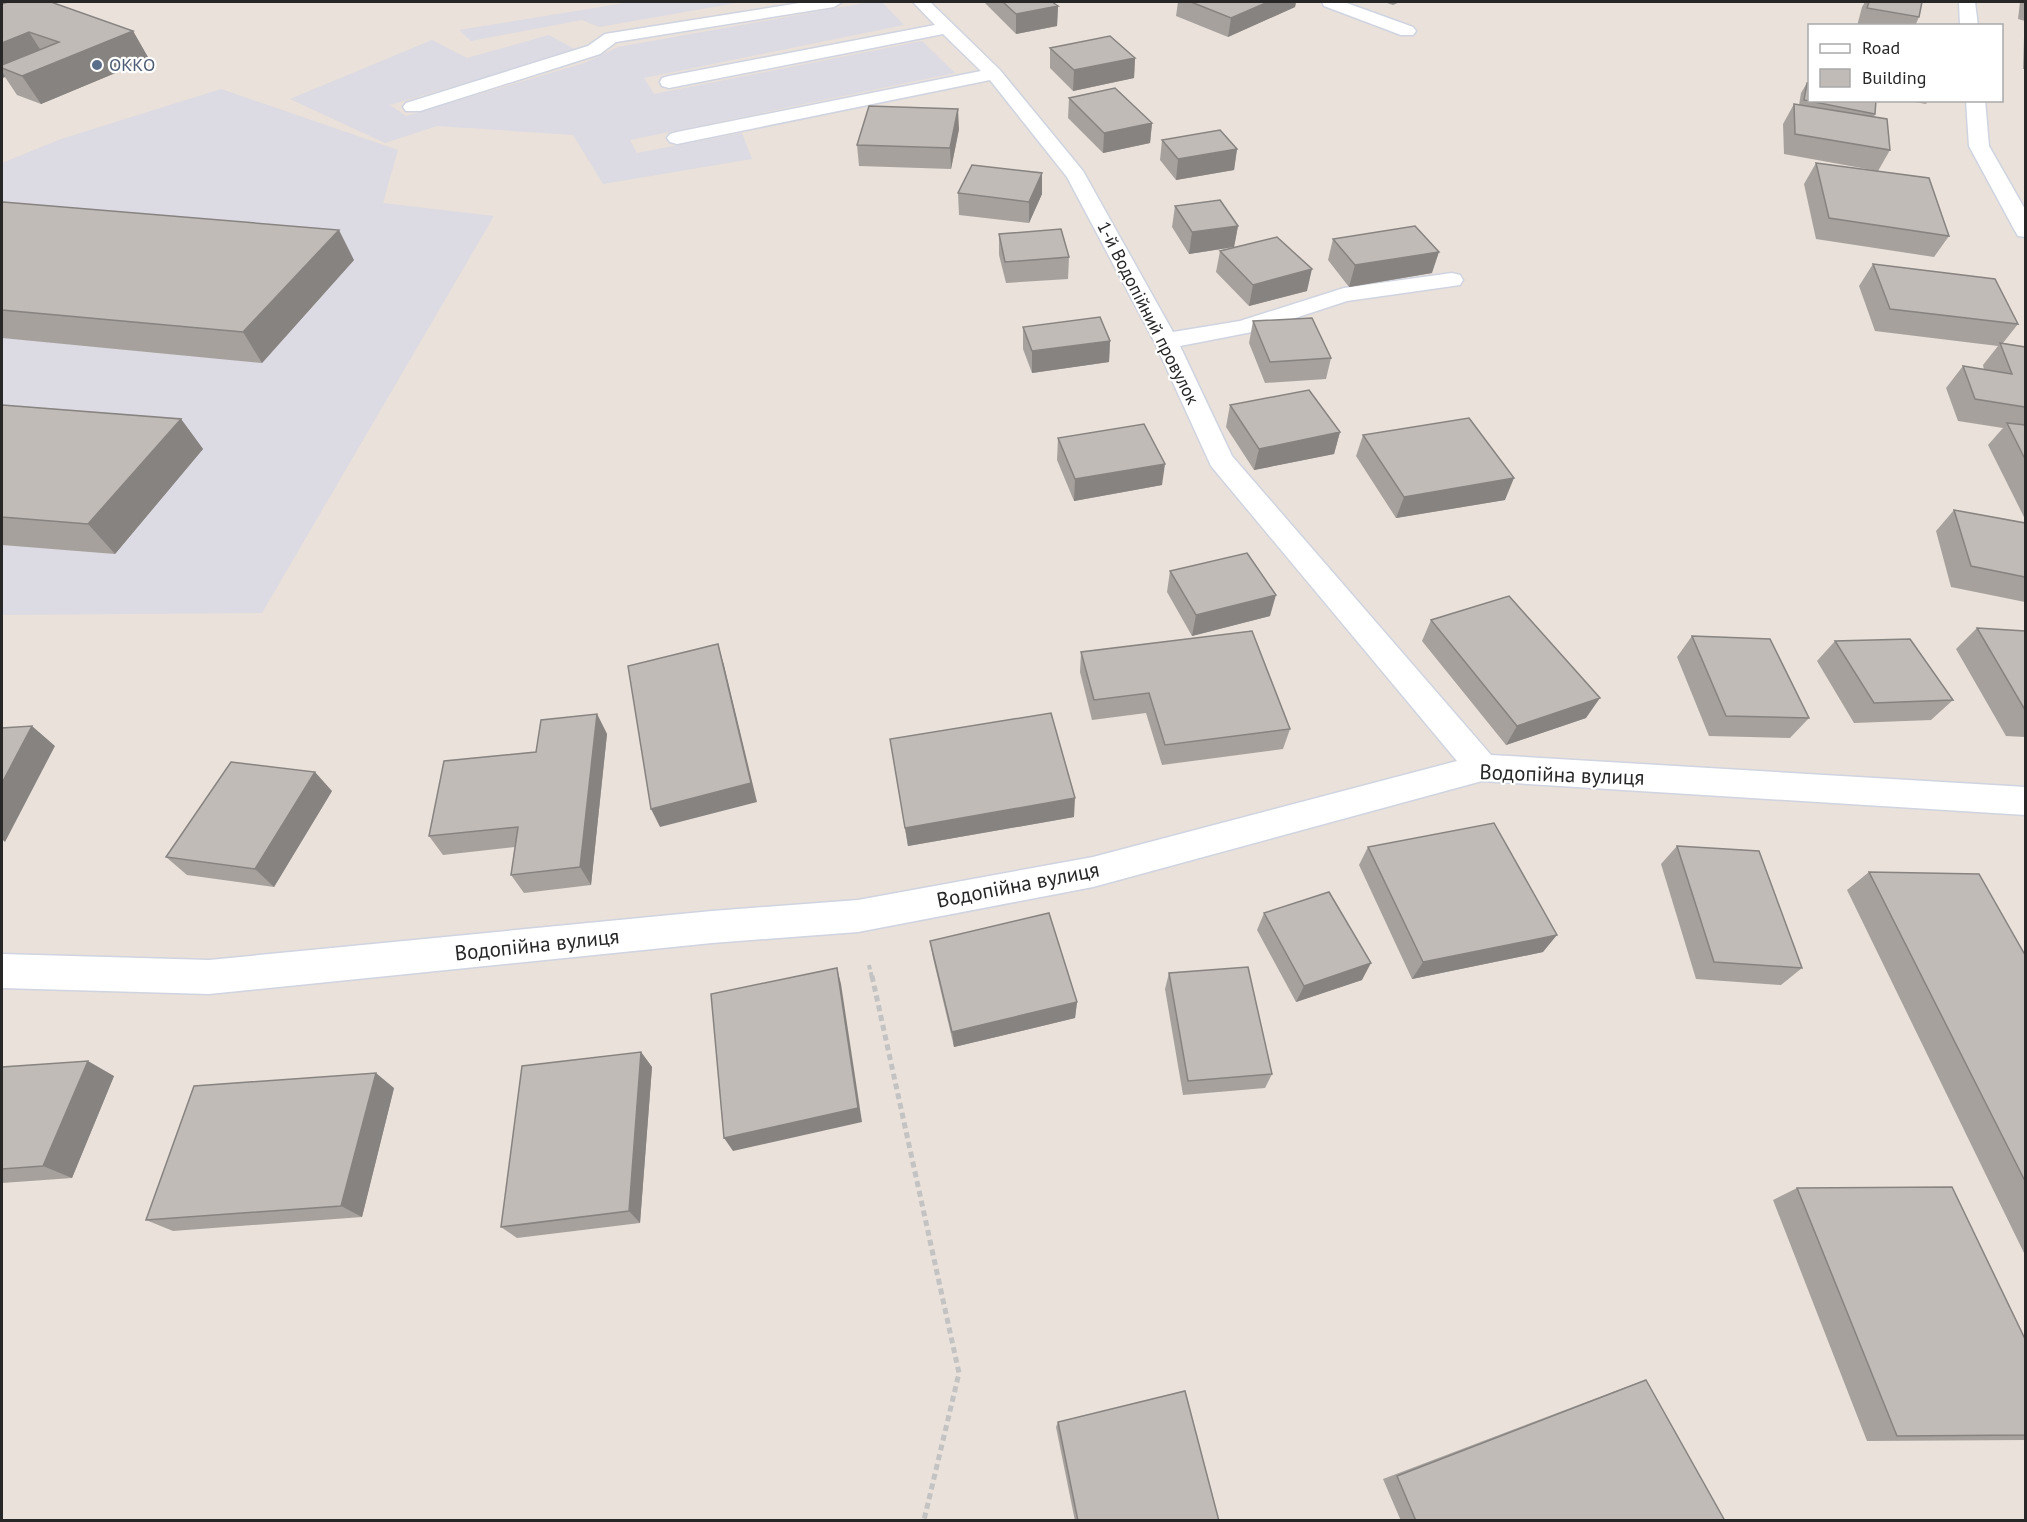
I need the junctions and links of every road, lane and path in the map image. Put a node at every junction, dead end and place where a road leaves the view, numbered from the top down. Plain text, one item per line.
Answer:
1 (834, 2) edge
2 (921, 2) edge
3 (1330, 2) edge
4 (1966, 2) edge
5 (1969, 24) edge
6 (947, 28) junction
7 (1407, 31) dead end
8 (994, 74) junction
9 (669, 82) dead end
10 (1975, 102) edge
11 (413, 107) dead end
12 (677, 138) dead end
13 (2025, 231) edge
14 (1452, 280) dead end
15 (1166, 341) junction
16 (1482, 768) junction
17 (2025, 801) edge
18 (858, 916) junction
19 (2, 971) edge
20 (924, 1521) edge

1 - 11 street
2 - 6 street, 1-й Водопійний провулок
3 - 7 street
4 - 5 street
6 - 8 street, 1-й Водопійний провулок
6 - 9 street
8 - 12 street
8 - 15 street, 1-й Водопійний провулок
10 - 13 street
14 - 15 street
15 - 16 street, 1-й Водопійний провулок
16 - 17 street, Водопійна вулиця
16 - 18 street, Водопійна вулиця
18 - 19 street, Водопійна вулиця
18 - 20 path

